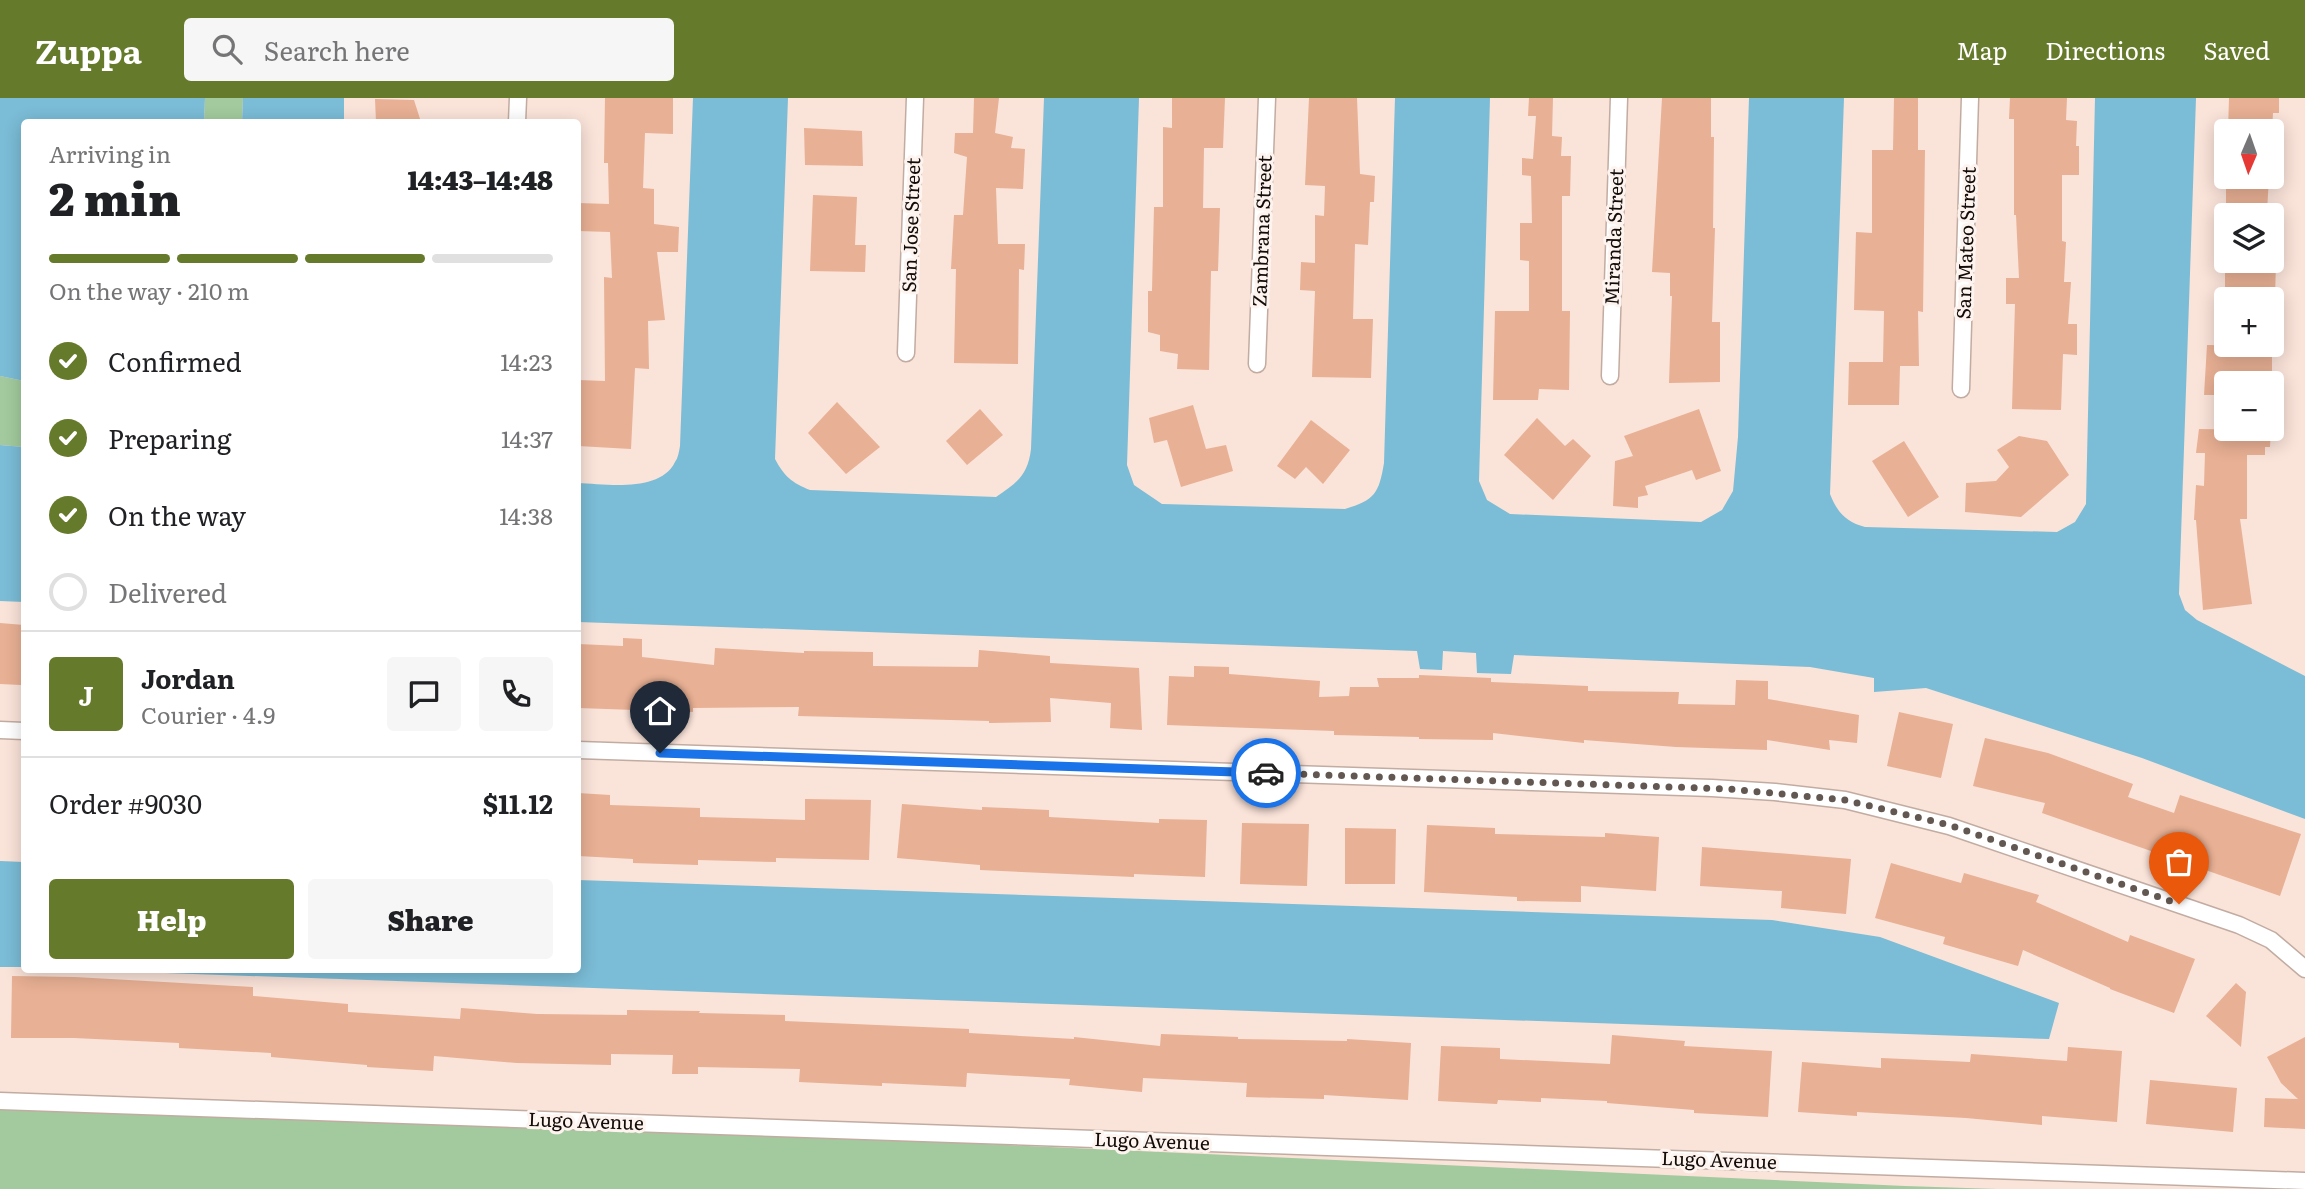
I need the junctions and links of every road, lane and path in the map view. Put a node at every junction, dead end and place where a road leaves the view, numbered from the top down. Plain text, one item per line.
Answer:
1 (518, 98) edge
2 (915, 98) edge
3 (1267, 98) edge
4 (1619, 98) edge
5 (1970, 98) edge
6 (517, 119) edge
7 (906, 353) dead end
8 (1257, 364) dead end
9 (1610, 376) dead end
10 (1961, 389) dead end
11 (0, 730) edge
12 (21, 731) edge
13 (581, 750) edge
14 (2305, 969) edge
15 (0, 1101) edge
16 (2305, 1181) edge

1 - 6 street
2 - 7 street, San Jose Street
3 - 8 street, Zambrana Street
4 - 9 street, Miranda Street
5 - 10 street, San Mateo Street
11 - 12 street
13 - 14 street
15 - 16 street, Lugo Avenue

